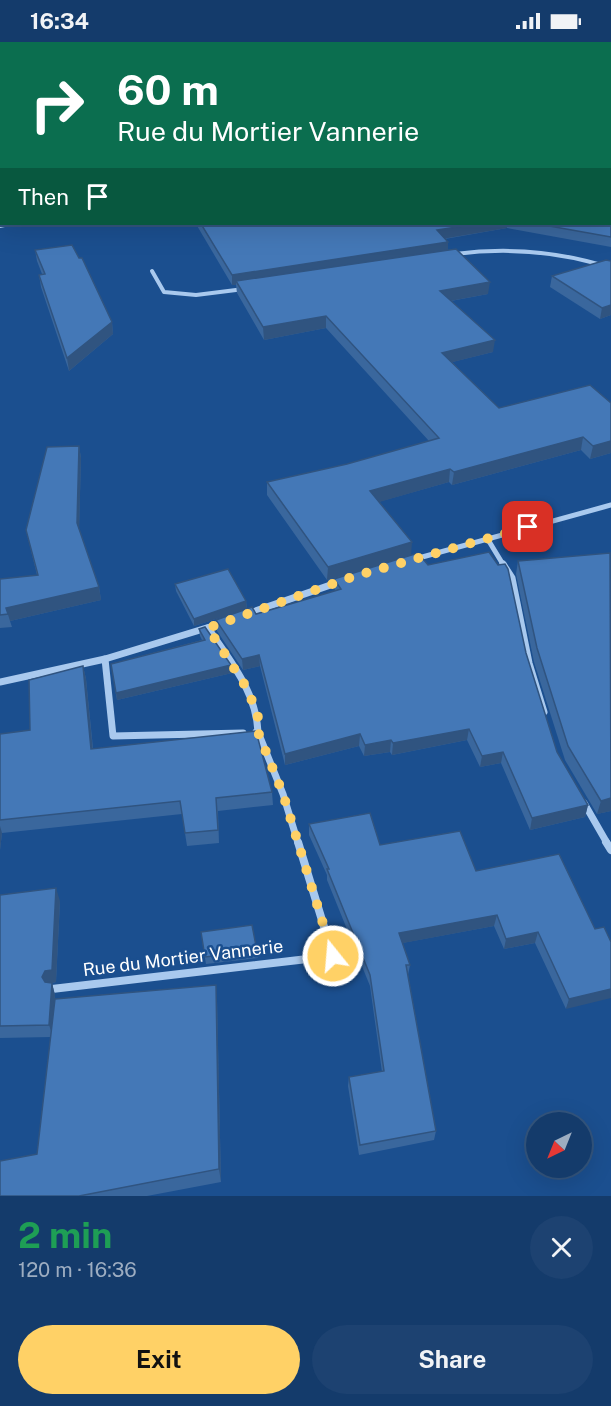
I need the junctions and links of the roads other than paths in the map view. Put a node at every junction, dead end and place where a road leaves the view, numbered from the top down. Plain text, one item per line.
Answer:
1 (447, 255) edge
2 (611, 268) edge
3 (152, 271) dead end
4 (255, 288) edge
5 (611, 505) edge
6 (487, 538) junction
7 (410, 560) edge
8 (355, 576) edge
9 (242, 616) edge
10 (230, 620) edge
11 (208, 628) junction
12 (105, 659) junction
13 (0, 682) edge
14 (546, 718) edge
15 (258, 732) junction
16 (577, 792) edge
17 (611, 850) edge
18 (52, 988) edge

1 - 2 street
3 - 4 street
5 - 6 street
6 - 7 street
6 - 14 street
8 - 9 street
10 - 11 street
11 - 12 street
11 - 15 street, Rue du Mortier Vannerie
12 - 13 street
12 - 15 street
15 - 18 street, Rue du Mortier Vannerie
16 - 17 street

